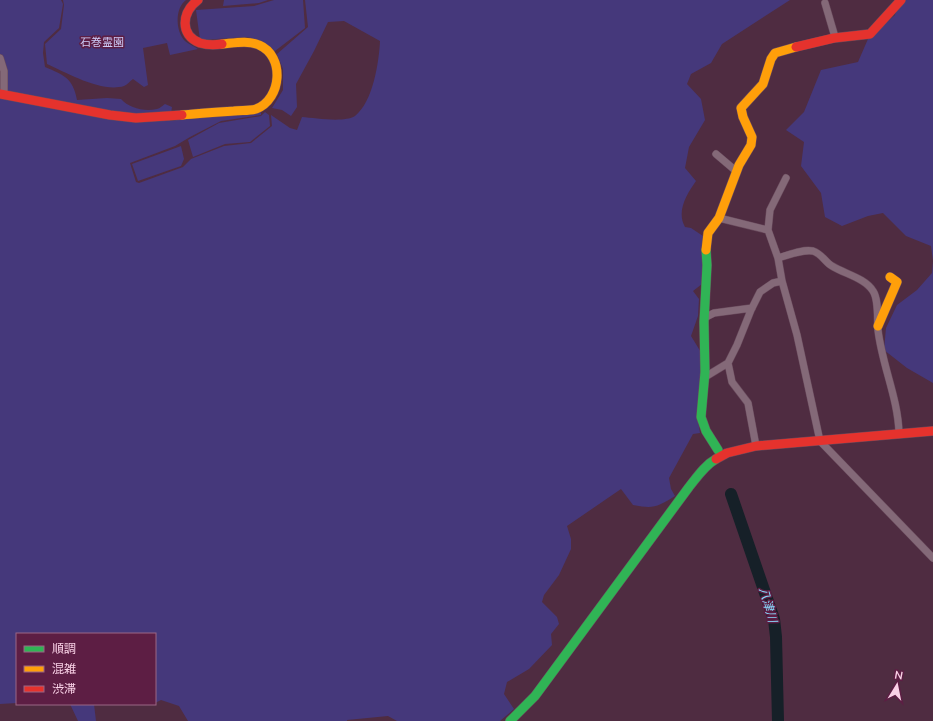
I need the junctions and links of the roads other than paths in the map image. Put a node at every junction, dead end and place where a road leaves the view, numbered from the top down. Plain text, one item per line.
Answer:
1 (198, 0) edge
2 (901, 0) edge
3 (825, 3) dead end
4 (835, 37) junction
5 (0, 58) edge
6 (2, 94) edge
7 (716, 154) dead end
8 (736, 171) junction
9 (786, 178) dead end
10 (719, 218) junction
11 (768, 230) junction
12 (778, 258) junction
13 (890, 277) dead end
14 (782, 281) junction
15 (752, 308) junction
16 (704, 318) junction
17 (878, 326) junction
18 (728, 363) junction
19 (705, 377) junction
20 (933, 431) edge
21 (899, 433) junction
22 (820, 441) junction
23 (756, 446) junction
24 (718, 450) dead end
25 (933, 558) edge
26 (510, 721) edge

1 - 6 street
2 - 4 street
3 - 4 street
4 - 8 street
5 - 6 street
7 - 8 street
8 - 10 street
9 - 11 street
10 - 11 street
10 - 16 street
11 - 12 street
12 - 14 street
12 - 17 street
13 - 17 street
14 - 15 street
14 - 22 street
15 - 16 street
15 - 18 street
16 - 19 street
17 - 21 street
18 - 19 street
18 - 23 street
19 - 24 street
20 - 21 street
21 - 22 street
22 - 23 street
22 - 25 street
23 - 26 street

